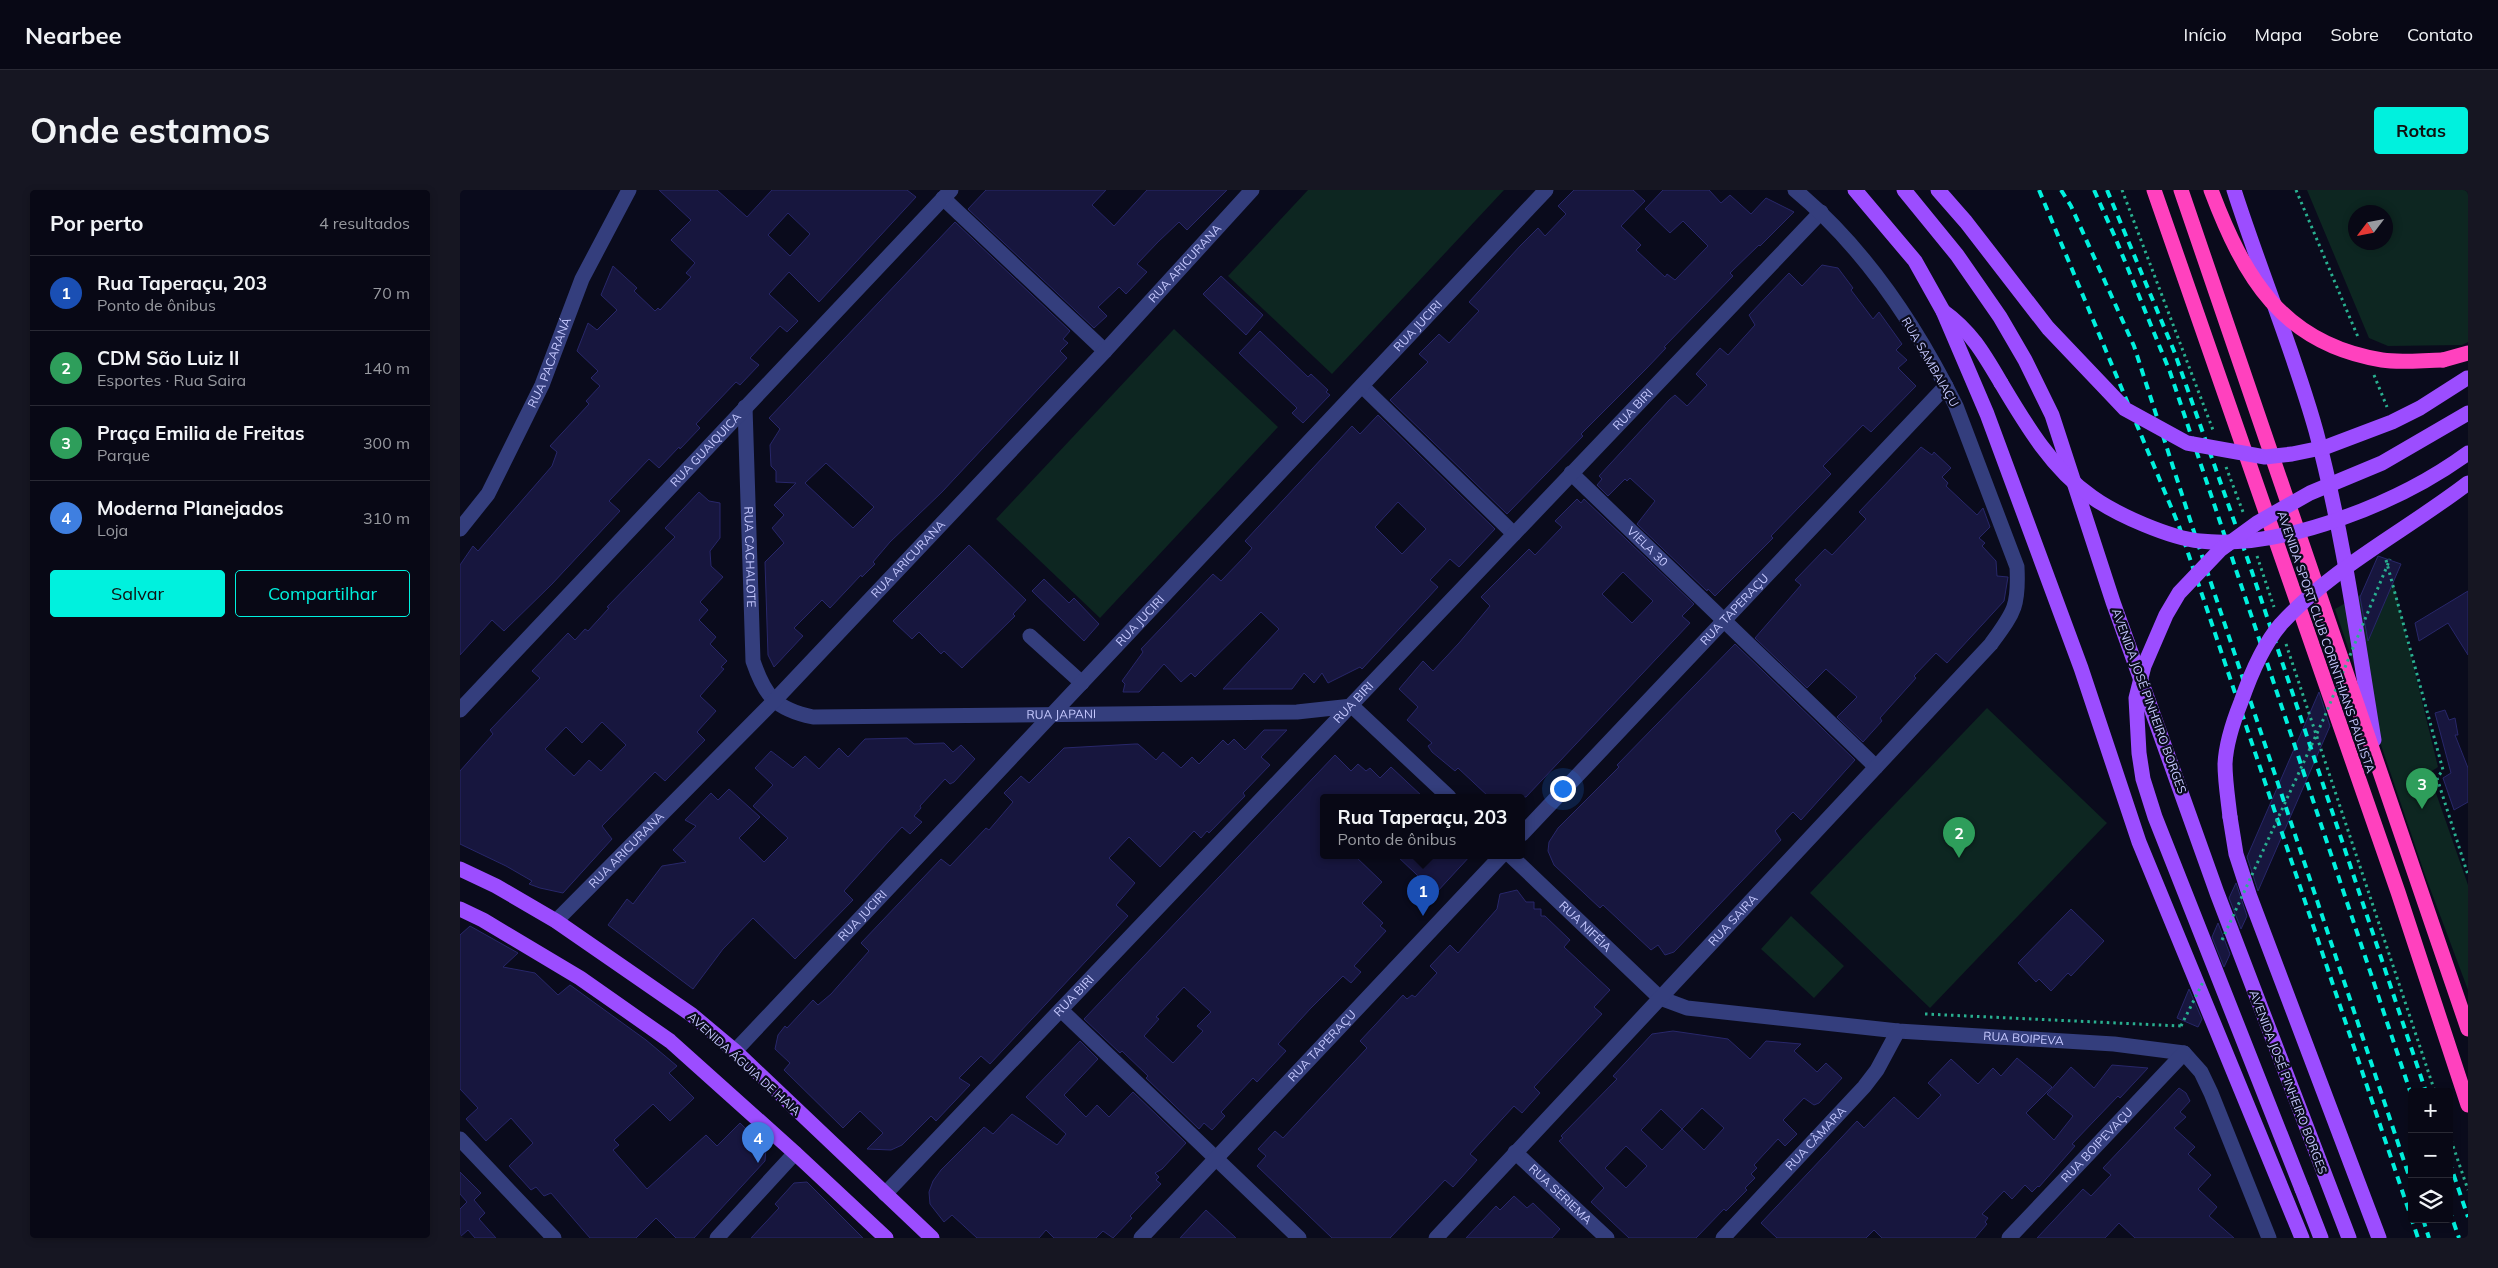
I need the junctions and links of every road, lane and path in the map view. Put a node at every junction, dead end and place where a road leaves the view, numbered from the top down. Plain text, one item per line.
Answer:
1 (629, 190) edge
2 (1252, 190) edge
3 (1546, 190) edge
4 (1795, 190) edge
5 (1855, 190) edge
6 (1904, 190) edge
7 (1938, 190) edge
8 (2154, 190) edge
9 (2181, 190) edge
10 (2211, 190) edge
11 (2234, 190) edge
12 (947, 194) edge
13 (1822, 212) junction
14 (1943, 311) junction
15 (1104, 351) junction
16 (2468, 353) edge
17 (2467, 378) edge
18 (1362, 386) junction
19 (1946, 386) junction
20 (745, 407) junction
21 (2468, 413) edge
22 (2468, 453) edge
23 (1571, 473) junction
24 (2468, 483) edge
25 (460, 529) edge
26 (1514, 534) junction
27 (2392, 552) dead end
28 (2018, 594) joint
29 (1725, 620) junction
30 (1030, 636) dead end
31 (1082, 683) junction
32 (774, 701) junction
33 (1352, 706) junction
34 (460, 710) edge
35 (1052, 714) junction
36 (2378, 764) junction
37 (1876, 767) junction
38 (1446, 794) edge
39 (1525, 831) edge
40 (1498, 859) edge
41 (1514, 859) edge
42 (460, 869) edge
43 (460, 909) edge
44 (556, 920) junction
45 (2219, 947) dead end
46 (2207, 973) dead end
47 (1660, 998) junction
48 (1061, 1010) junction
49 (1918, 1013) dead end
50 (2468, 1029) edge
51 (1898, 1031) junction
52 (734, 1051) junction
53 (2184, 1053) junction
54 (2468, 1106) edge
55 (460, 1139) edge
56 (2453, 1146) edge
57 (795, 1152) junction
58 (1514, 1152) junction
59 (1216, 1160) junction
60 (2468, 1190) edge
61 (885, 1194) junction
62 (554, 1238) edge
63 (717, 1238) edge
64 (886, 1238) edge
65 (932, 1238) edge
66 (1142, 1238) edge
67 (1299, 1238) edge
68 (1436, 1238) edge
69 (1607, 1238) edge
70 (1723, 1238) edge
71 (2009, 1238) edge
72 (2269, 1238) edge
73 (2302, 1238) edge
74 (2321, 1238) edge
75 (2349, 1238) edge
76 (2379, 1238) edge

1 - 25 street, RUA PACARANÁ
2 - 15 street, RUA ARICURANA
3 - 18 street, RUA JUCIRI
4 - 13 street, RUA SAMBAIAÇU
5 - 14 main road
6 - 75 main road, AVENIDA JOSÉ PINHEIRO BORGES
7 - 17 main road, bridge
8 - 54 highway, AVENIDA SPORT CLUB CORINTHIANS PAULISTA
9 - 36 highway, AVENIDA SPORT CLUB CORINTHIANS PAULISTA
10 - 16 highway, bridge
11 - 36 main road, AVENIDA SPORT CLUB CORINTHIANS PAULISTA
12 - 15 street
12 - 20 street, RUA GUAIQUICA
13 - 19 street, RUA SAMBAIAÇU
13 - 23 street, RUA BIRI
14 - 22 main road, bridge
14 - 73 main road
15 - 32 street, RUA ARICURANA
18 - 26 street
18 - 31 street, RUA JUCIRI
19 - 28 street, RUA SAMBAIAÇU
19 - 29 street, RUA TAPERAÇU
20 - 32 street, RUA CACHALOTE
20 - 34 street, RUA GUAIQUICA
21 - 74 main road, bridge
23 - 26 street, RUA BIRI
23 - 29 street, VIELA 30
24 - 76 main road, bridge
26 - 33 street, RUA BIRI
27 - 45 path, bridge
28 - 37 street, RUA SAIRA
29 - 37 street, VIELA 30
29 - 39 street, RUA TAPERAÇU
30 - 31 street
31 - 35 street, RUA JUCIRI
32 - 35 street, RUA JAPANI
32 - 44 street, RUA ARICURANA
33 - 35 street, RUA JAPANI
33 - 38 street
33 - 48 street, RUA BIRI
35 - 52 street, RUA JUCIRI
36 - 50 highway, AVENIDA SPORT CLUB CORINTHIANS PAULISTA
37 - 47 street, RUA SAIRA
40 - 59 street, RUA TAPERAÇU
41 - 47 street, RUA NIFÉIA
42 - 44 main road, AVENIDA ÁGUIA DE HAIA
43 - 57 main road
44 - 52 main road, AVENIDA ÁGUIA DE HAIA
46 - 49 path, bridge
47 - 51 street, RUA BOIPEVA
47 - 58 street, RUA SAIRA
48 - 59 street
48 - 61 street, RUA BIRI
51 - 53 street, RUA BOIPEVA
51 - 70 street, RUA CÂMARA
52 - 61 main road, AVENIDA ÁGUIA DE HAIA
53 - 71 street, RUA BOIPEVAÇU
53 - 72 street
55 - 62 street
56 - 60 path
57 - 63 street
57 - 64 main road
58 - 68 street, RUA SAIRA
58 - 69 street, RUA SERIEMA
59 - 66 street, RUA TAPERAÇU
59 - 67 street
61 - 65 main road, AVENIDA ÁGUIA DE HAIA

